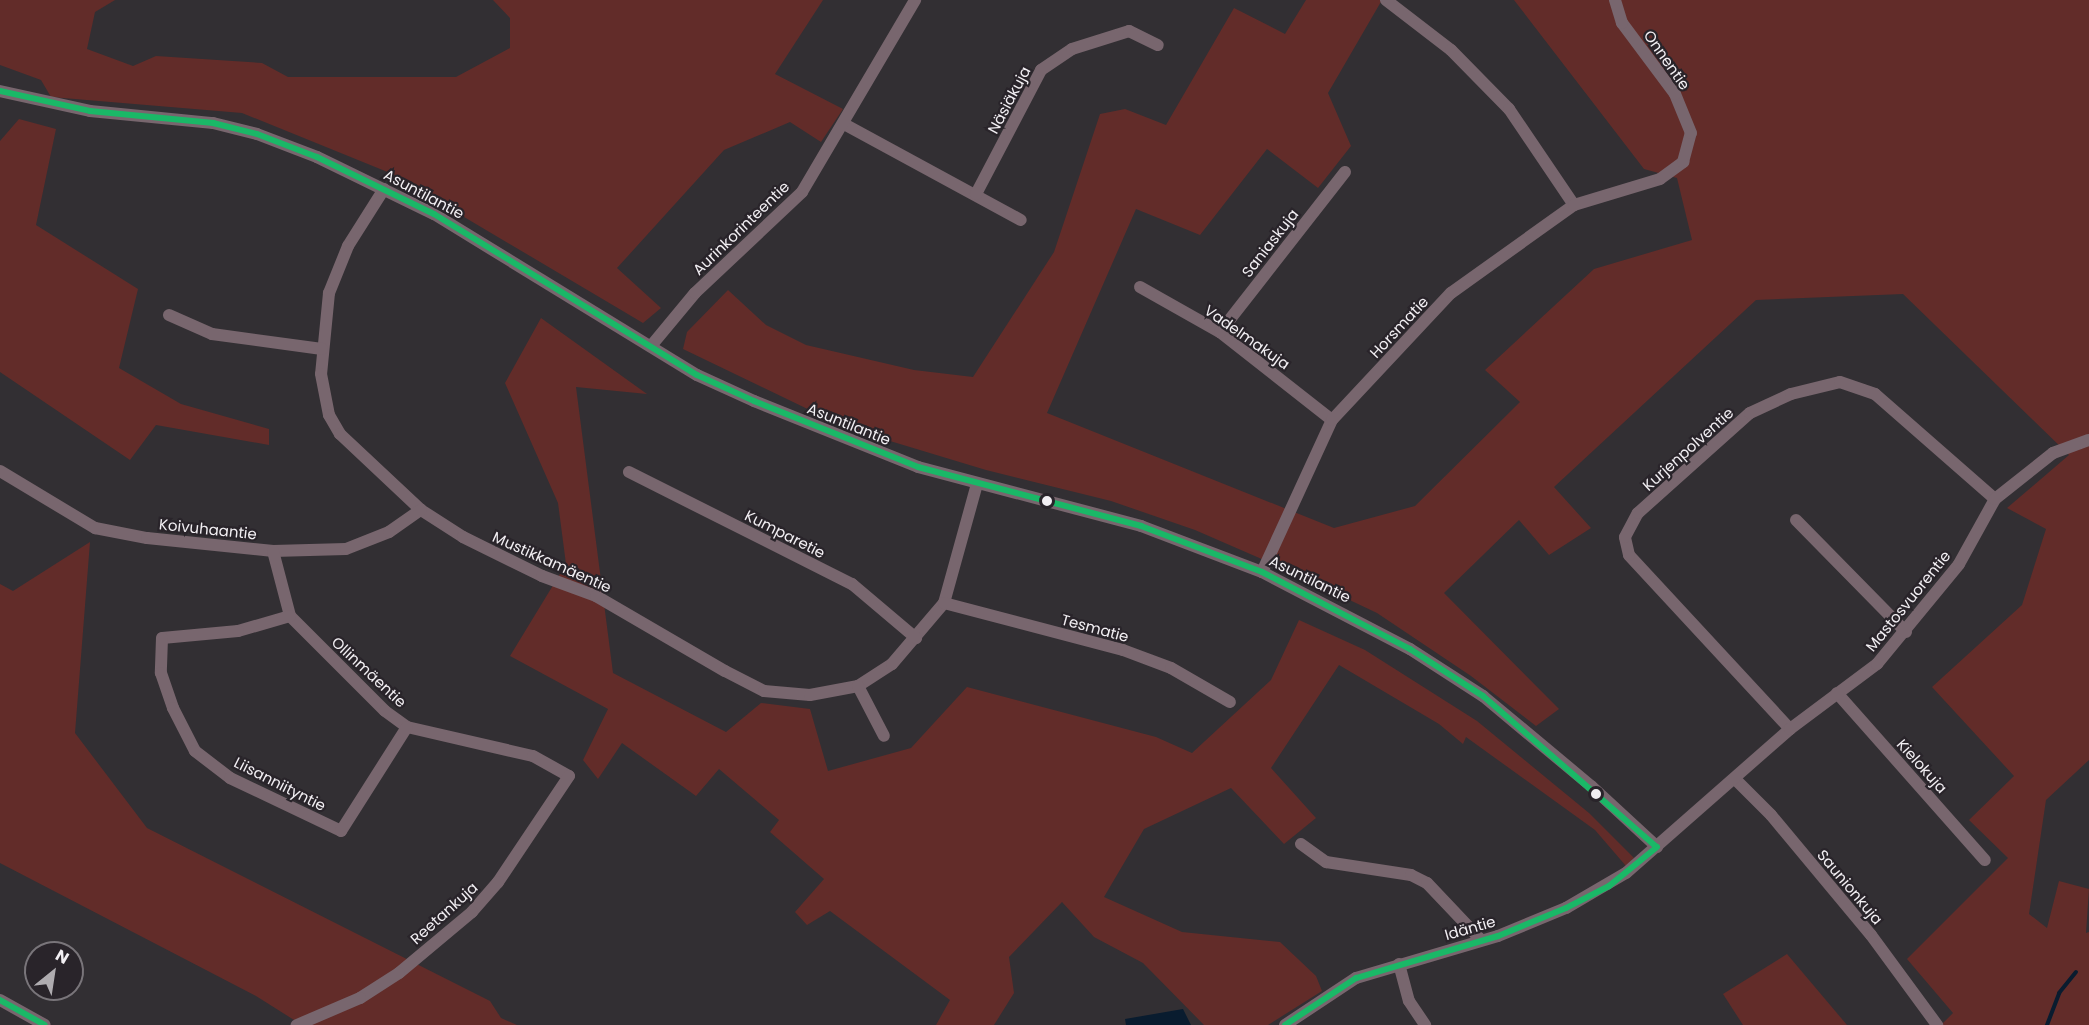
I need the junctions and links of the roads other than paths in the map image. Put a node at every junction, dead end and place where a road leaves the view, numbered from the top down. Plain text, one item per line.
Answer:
1 (915, 0) edge
2 (1386, 0) edge
3 (1615, 0) edge
4 (1158, 45) dead end
5 (0, 91) edge
6 (844, 124) junction
7 (1345, 172) dead end
8 (1641, 187) joint
9 (384, 189) junction
10 (976, 194) junction
11 (1574, 205) junction
12 (1021, 220) dead end
13 (1140, 287) dead end
14 (169, 315) dead end
15 (1220, 332) junction
16 (651, 346) junction
17 (322, 349) junction
18 (1332, 420) junction
19 (2089, 440) edge
20 (0, 471) edge
21 (629, 472) dead end
22 (977, 484) junction
23 (1995, 500) junction
24 (421, 510) junction
25 (1796, 520) dead end
26 (273, 551) junction
27 (1262, 572) junction
28 (944, 603) junction
29 (290, 616) junction
30 (1906, 632) junction
31 (916, 638) junction
32 (858, 686) junction
33 (1837, 693) junction
34 (1230, 702) dead end
35 (407, 727) junction
36 (1790, 729) junction
37 (884, 736) dead end
38 (569, 776) joint
39 (1735, 779) junction
40 (1301, 844) dead end
41 (1657, 847) junction
42 (1985, 860) dead end
43 (1481, 939) junction
44 (1399, 964) junction
45 (0, 1000) edge
46 (1936, 1023) edge
47 (45, 1025) edge
48 (297, 1025) edge
49 (1285, 1025) edge
50 (1425, 1025) edge

1 - 6 street, Aurinkorinteentie
2 - 11 street
3 - 8 street, Onnentie
4 - 10 street, Näsiäkuja
5 - 9 street, Asuntilantie
6 - 10 street
6 - 16 street, Aurinkorinteentie
7 - 15 street, Saniaskuja
8 - 11 street, Horsmatie
9 - 16 street, Asuntilantie
9 - 17 street, Mustikkamäentie
10 - 12 street
11 - 18 street, Horsmatie
13 - 15 street, Vadelmakuja
14 - 17 street
15 - 18 street, Vadelmakuja
16 - 22 street, Asuntilantie
17 - 24 street, Mustikkamäentie
18 - 27 street, Horsmatie
19 - 23 street, Mastosvuorentie
20 - 26 street, Koivuhaantie
21 - 31 street, Kumparetie
22 - 27 street, Asuntilantie
22 - 28 street, Mustikkamäentie
23 - 30 street, Mastosvuorentie
23 - 36 street, Kurjenpolventie
24 - 26 street, Koivuhaantie
24 - 32 street, Mustikkamäentie
25 - 30 street
26 - 29 street, Ollinmäentie
27 - 41 street, Asuntilantie
28 - 31 street, Mustikkamäentie
28 - 34 street, Tesmatie
29 - 35 street, Ollinmäentie
29 - 35 street, Liisanniityntie
30 - 33 street, Mastosvuorentie
31 - 32 street, Mustikkamäentie
32 - 37 street
33 - 36 street, Mastosvuorentie
33 - 42 street, Kielokuja
35 - 38 street, Ollinmäentie
36 - 39 street, Mastosvuorentie
38 - 48 street, Reetankuja
39 - 41 street, Mastosvuorentie
39 - 46 street, Saunionkuja
40 - 43 street
41 - 43 street, Idäntie
43 - 44 street, Idäntie
44 - 49 street, Idäntie
44 - 50 street
45 - 47 street

